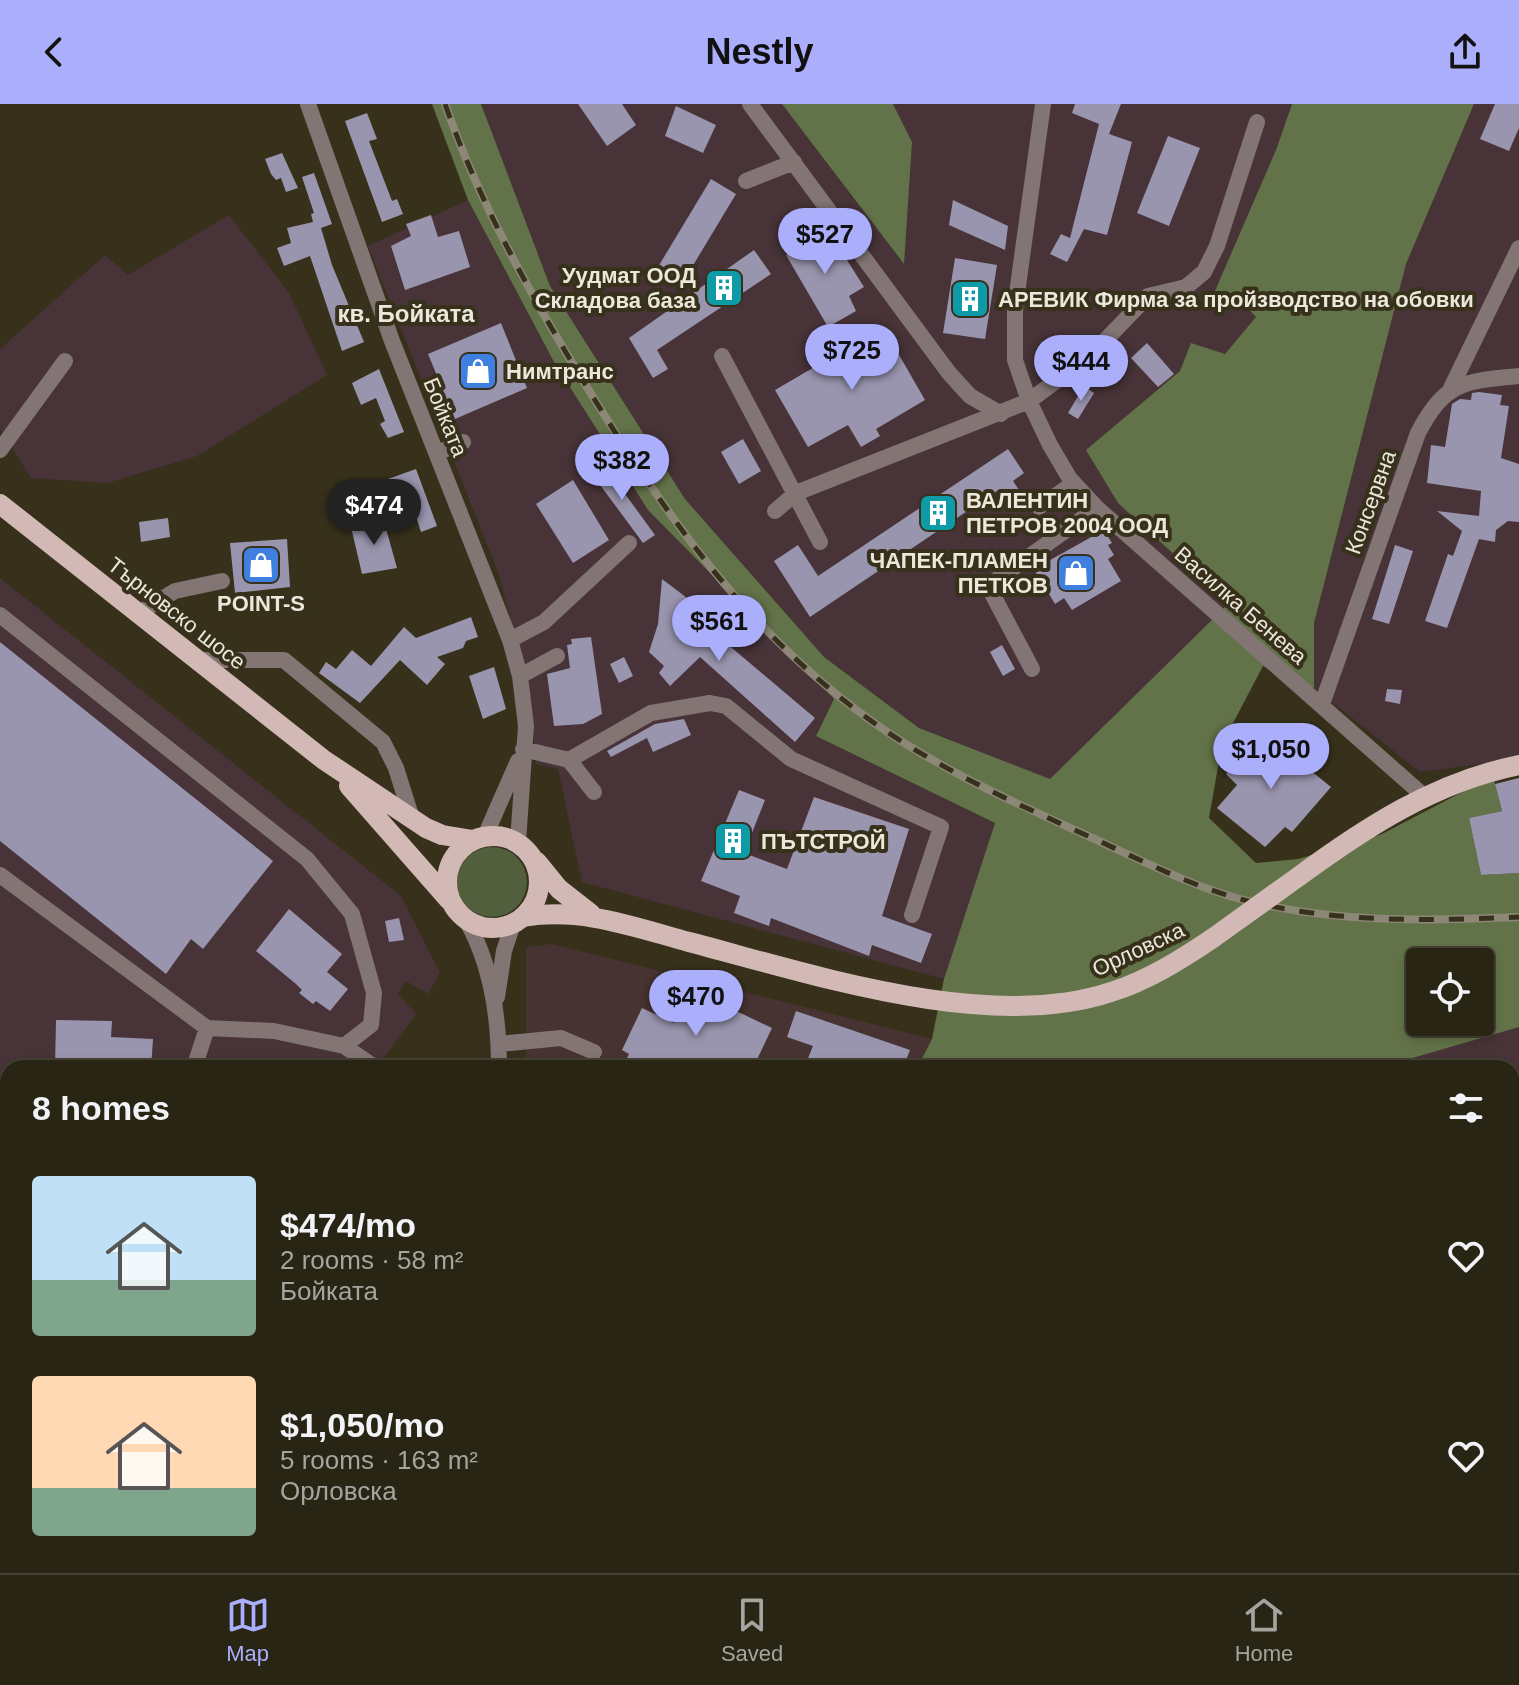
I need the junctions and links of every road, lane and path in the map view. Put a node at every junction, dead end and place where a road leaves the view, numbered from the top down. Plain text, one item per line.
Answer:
1 (308, 104) edge
2 (750, 104) edge
3 (1043, 104) edge
4 (1257, 122) dead end
5 (794, 162) junction
6 (746, 181) dead end
7 (1519, 248) edge
8 (722, 356) dead end
9 (65, 361) dead end
10 (1519, 376) edge
11 (1451, 388) junction
12 (1029, 401) junction
13 (1001, 414) junction
14 (463, 442) dead end
15 (0, 450) edge
16 (437, 453) junction
17 (1074, 483) junction
18 (796, 493) junction
19 (0, 504) edge
20 (1039, 507) dead end
21 (1097, 508) junction
22 (775, 511) dead end
23 (820, 542) dead end
24 (629, 543) dead end
25 (222, 581) dead end
26 (139, 613) junction
27 (0, 615) edge
28 (510, 640) junction
29 (557, 656) dead end
30 (198, 660) junction
31 (1032, 669) dead end
32 (520, 676) junction
33 (1322, 704) junction
34 (523, 749) junction
35 (324, 760) junction
36 (569, 760) junction
37 (1519, 765) edge
38 (594, 792) dead end
39 (1425, 797) junction
40 (412, 819) junction
41 (479, 838) junction
42 (523, 847) junction
43 (0, 875) edge
44 (452, 903) junction
45 (912, 915) dead end
46 (594, 916) junction
47 (466, 920) junction
48 (518, 921) junction
49 (495, 1006) junction
50 (207, 1028) junction
51 (499, 1044) junction
52 (344, 1046) junction
53 (594, 1052) dead end
54 (197, 1060) edge
55 (364, 1060) edge
56 (499, 1060) edge

1 - 16 street, Бойката
2 - 5 street
3 - 12 street, Василка Бенева
4 - 12 street
5 - 6 street
5 - 13 street
7 - 11 street, Консервна
8 - 18 street
9 - 15 street
10 - 11 street
11 - 33 street, Консервна
12 - 13 street
12 - 17 street, Василка Бенева
13 - 18 street
14 - 16 street
16 - 28 street, Бойката
17 - 20 street
17 - 21 street, Василка Бенева
18 - 22 street
18 - 23 street
19 - 26 main road, Търновско шосе
21 - 31 street
21 - 33 street, Василка Бенева
24 - 28 street
25 - 26 street
26 - 30 main road, Търновско шосе
27 - 52 street
28 - 32 street, Бойката
29 - 32 street
30 - 35 main road, Търновско шосе
30 - 40 street
32 - 34 street, Бойката
33 - 39 street, Василка Бенева
34 - 36 street
34 - 41 street, Бойката
34 - 42 street, Бойката
35 - 40 main road, Търновско шосе
35 - 44 main road, Търновско шосе
36 - 38 street
36 - 45 street
37 - 39 main road, Орловска
39 - 46 main road, Орловска, bridge
40 - 41 main road, Търновско шосе
41 - 42 main road
41 - 44 main road
42 - 46 main road, Орловска
42 - 48 main road
43 - 50 street
44 - 47 main road
46 - 48 main road, Орловска
47 - 48 main road
47 - 49 street
48 - 49 street
49 - 51 street
50 - 52 street
50 - 54 street
51 - 53 street
51 - 56 street
52 - 55 street

